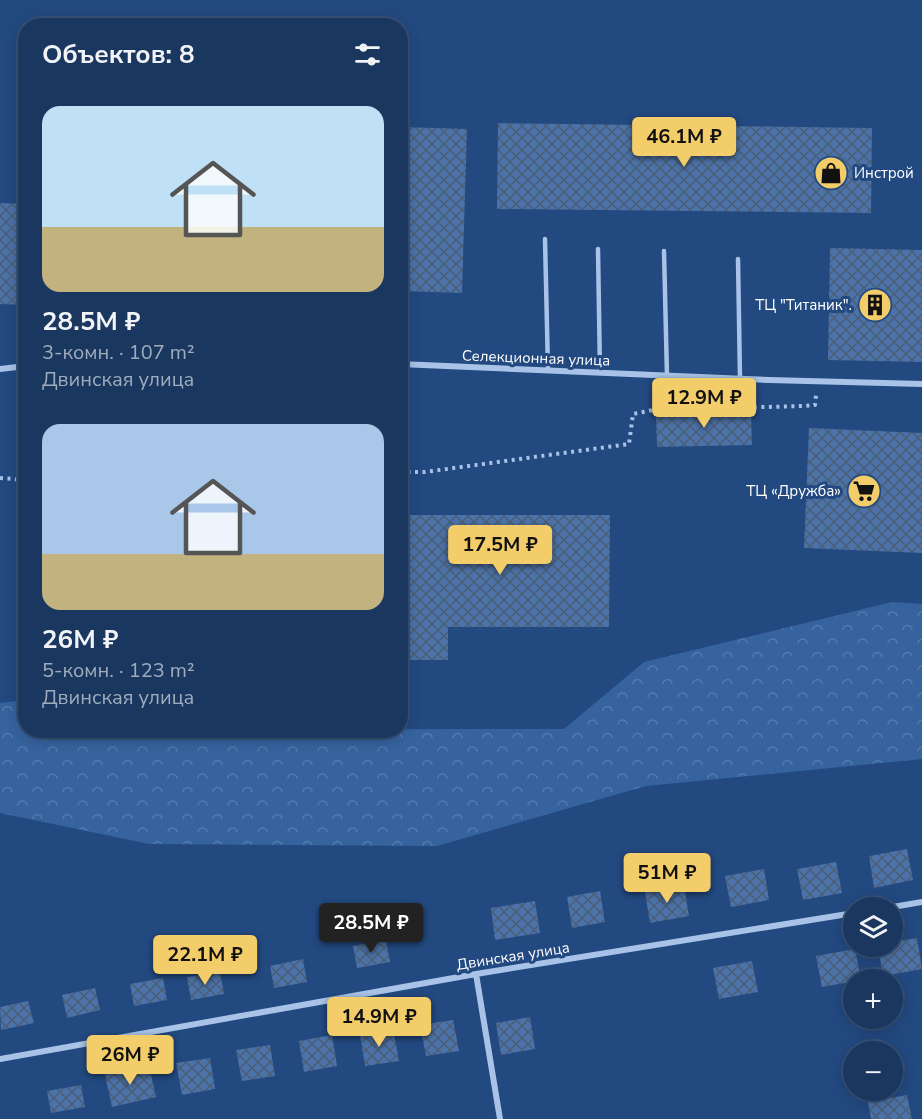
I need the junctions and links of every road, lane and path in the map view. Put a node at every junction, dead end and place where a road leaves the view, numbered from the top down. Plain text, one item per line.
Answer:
1 (545, 239) dead end
2 (598, 249) dead end
3 (664, 251) dead end
4 (738, 259) dead end
5 (408, 364) edge
6 (18, 367) edge
7 (0, 369) edge
8 (548, 370) junction
9 (600, 372) junction
10 (667, 376) junction
11 (740, 379) junction
12 (922, 384) edge
13 (816, 391) dead end
14 (408, 472) edge
15 (0, 478) edge
16 (18, 479) edge
17 (922, 902) edge
18 (903, 905) edge
19 (843, 915) edge
20 (476, 974) junction
21 (0, 1059) edge
22 (500, 1119) edge

1 - 8 lane
2 - 9 lane
3 - 10 lane
4 - 11 lane
5 - 8 street, Селекционная улица
6 - 7 street
8 - 9 street, Селекционная улица
9 - 10 street, Селекционная улица
10 - 11 street, Селекционная улица
11 - 12 street, Селекционная улица
13 - 14 path
15 - 16 path
17 - 18 street
19 - 20 street, Двинская улица
20 - 21 street, Двинская улица
20 - 22 street

